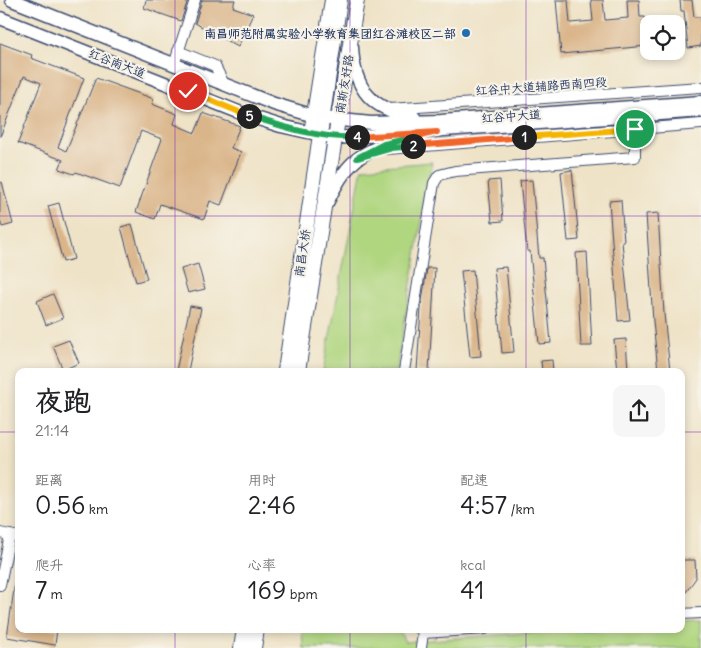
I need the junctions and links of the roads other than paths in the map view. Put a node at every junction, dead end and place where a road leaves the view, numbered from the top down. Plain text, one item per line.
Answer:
1 (12, 0) edge
2 (195, 0) edge
3 (330, 0) edge
4 (340, 0) edge
5 (357, 0) edge
6 (0, 18) edge
7 (352, 33) junction
8 (178, 51) junction
9 (174, 65) junction
10 (224, 84) junction
11 (701, 87) edge
12 (699, 106) edge
13 (383, 109) junction
14 (316, 117) junction
15 (338, 120) junction
16 (701, 124) edge
17 (439, 127) junction
18 (635, 129) junction
19 (314, 134) junction
20 (335, 138) junction
21 (357, 158) junction
22 (325, 208) junction
23 (285, 368) edge
24 (298, 368) edge
25 (404, 368) edge
26 (10, 535) edge
27 (0, 585) edge
28 (701, 613) edge
29 (685, 614) edge
30 (243, 633) edge
31 (256, 633) edge
32 (422, 633) edge
33 (240, 648) edge
34 (254, 648) edge
35 (420, 648) edge

1 - 9 main road, 红谷南大道
2 - 8 street
3 - 14 street
4 - 14 highway, 南斯友好路
5 - 7 highway, 南斯友好路
6 - 19 main road, 红谷南大道
7 - 13 main road
7 - 15 highway, 南斯友好路
8 - 9 street
8 - 10 street
9 - 10 main road, 红谷南大道
10 - 14 main road, 红谷南大道
11 - 13 street, 红谷中大道辅路西南四段
12 - 17 main road, 红谷中大道
13 - 17 main road
14 - 15 main road, 红谷中大道
14 - 19 highway, 南斯友好路
15 - 17 main road, 红谷中大道
15 - 20 highway, 南斯友好路
16 - 18 street
17 - 20 main road, 红谷中大道
17 - 21 main road
18 - 21 street
18 - 25 street
19 - 20 main road, 红谷中大道
19 - 23 highway, 南昌大桥
20 - 22 highway, 南昌大桥
21 - 22 main road
22 - 24 highway, 南昌大桥
26 - 27 street
28 - 29 street
30 - 33 highway
31 - 34 highway
32 - 35 street

